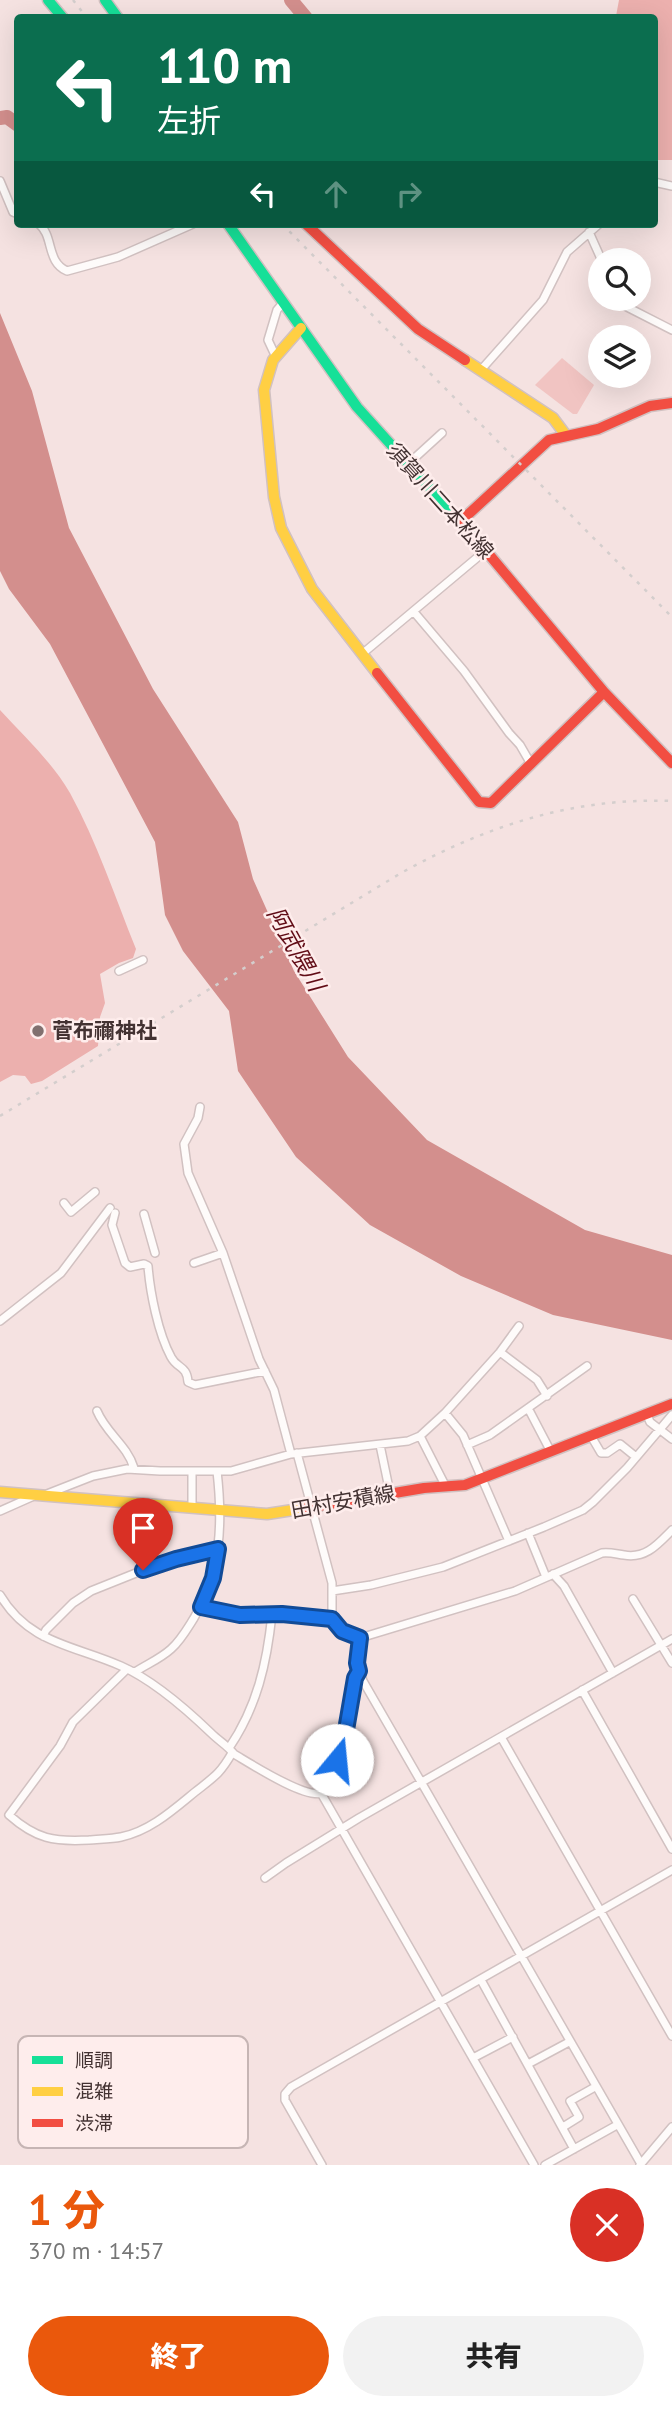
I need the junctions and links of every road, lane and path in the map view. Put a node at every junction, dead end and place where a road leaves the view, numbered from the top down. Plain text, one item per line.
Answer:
1 (48, 0) edge
2 (60, 14) edge
3 (0, 181) edge
4 (14, 212) edge
5 (43, 228) edge
6 (184, 228) edge
7 (231, 228) edge
8 (310, 228) edge
9 (594, 228) edge
10 (589, 232) junction
11 (596, 248) edge
12 (283, 303) junction
13 (637, 311) edge
14 (301, 328) junction
15 (672, 330) edge
16 (276, 357) junction
17 (480, 371) junction
18 (672, 403) edge
19 (442, 432) dead end
20 (565, 434) junction
21 (408, 464) junction
22 (461, 521) junction
23 (485, 551) junction
24 (414, 612) junction
25 (362, 654) junction
26 (604, 692) junction
27 (672, 763) edge
28 (531, 764) junction
29 (143, 960) dead end
30 (119, 971) dead end
31 (200, 1107) dead end
32 (95, 1192) dead end
33 (64, 1203) dead end
34 (144, 1214) dead end
35 (155, 1252) dead end
36 (223, 1253) junction
37 (194, 1264) dead end
38 (0, 1321) edge
39 (519, 1326) dead end
40 (500, 1352) junction
41 (587, 1366) dead end
42 (265, 1371) junction
43 (547, 1395) junction
44 (672, 1404) edge
45 (528, 1408) junction
46 (97, 1412) dead end
47 (445, 1413) junction
48 (672, 1415) edge
49 (647, 1416) junction
50 (659, 1430) junction
51 (420, 1436) junction
52 (591, 1436) junction
53 (672, 1439) edge
54 (380, 1445) junction
55 (467, 1446) junction
56 (551, 1452) junction
57 (294, 1454) junction
58 (636, 1457) junction
59 (134, 1468) junction
60 (192, 1471) junction
61 (218, 1471) junction
62 (482, 1480) junction
63 (446, 1487) junction
64 (0, 1492) edge
65 (390, 1493) junction
66 (40, 1495) junction
67 (313, 1506) junction
68 (192, 1507) junction
69 (219, 1509) junction
70 (0, 1511) edge
71 (672, 1530) edge
72 (528, 1533) junction
73 (509, 1541) junction
74 (218, 1549) junction
75 (549, 1576) junction
76 (332, 1591) junction
77 (0, 1595) edge
78 (633, 1599) dead end
79 (201, 1607) junction
80 (272, 1614) junction
81 (332, 1619) junction
82 (43, 1636) junction
83 (360, 1638) junction
84 (672, 1639) edge
85 (662, 1645) junction
86 (672, 1663) edge
87 (127, 1668) junction
88 (359, 1671) junction
89 (135, 1672) junction
90 (613, 1673) junction
91 (582, 1690) junction
92 (501, 1738) junction
93 (231, 1750) junction
94 (421, 1783) junction
95 (321, 1793) junction
96 (342, 1829) junction
97 (672, 1849) edge
98 (672, 1870) edge
99 (265, 1878) dead end
100 (601, 1910) junction
101 (520, 1956) junction
102 (481, 1980) junction
103 (441, 2001) junction
104 (672, 2036) edge
105 (513, 2037) junction
106 (569, 2042) junction
107 (474, 2058) junction
108 (528, 2064) junction
109 (595, 2087) junction
110 (617, 2125) junction
111 (562, 2127) junction
112 (672, 2127) edge
113 (574, 2149) junction
114 (640, 2164) edge
115 (322, 2165) edge
116 (534, 2165) edge
117 (545, 2165) edge

1 - 2 main road
3 - 4 street
5 - 6 street
7 - 12 main road, 須賀川二本松線
8 - 17 main road
9 - 10 street
10 - 11 street
10 - 17 street
12 - 14 main road, 須賀川二本松線
12 - 16 street
13 - 15 street
14 - 16 main road
14 - 21 main road, 須賀川二本松線
16 - 25 main road
17 - 20 main road
18 - 20 main road
19 - 21 street
20 - 22 main road
21 - 22 main road, 須賀川二本松線
22 - 23 main road, 須賀川二本松線
23 - 24 street
23 - 26 main road, 須賀川二本松線
24 - 25 street
24 - 28 street
25 - 28 main road
26 - 27 main road, 須賀川二本松線
26 - 28 main road
29 - 30 street
31 - 36 street
32 - 33 street
34 - 35 street
36 - 37 street
36 - 42 street
38 - 42 street
39 - 40 street
40 - 43 street
40 - 47 street
41 - 43 street
42 - 57 street
43 - 45 street
44 - 49 main road, 田村安積線
45 - 55 street
45 - 56 street
46 - 59 street
47 - 51 street
47 - 55 street
48 - 50 street
49 - 50 street
49 - 52 main road, 田村安積線
50 - 53 street
50 - 58 street
51 - 54 street
51 - 63 street
52 - 56 main road, 田村安積線
52 - 58 street
54 - 57 street
54 - 65 street
55 - 62 street
56 - 62 main road, 田村安積線
57 - 61 street
57 - 67 street
58 - 72 street
59 - 60 street
59 - 66 street
60 - 61 street
60 - 68 street
61 - 69 street
62 - 63 main road, 田村安積線
62 - 73 street
63 - 65 main road, 田村安積線
64 - 66 main road, 田村安積線
65 - 67 main road, 田村安積線
66 - 68 main road, 田村安積線
66 - 70 street
67 - 69 main road, 田村安積線
67 - 76 street
68 - 69 main road, 田村安積線
69 - 74 street
71 - 75 street
72 - 73 street
72 - 75 street
73 - 76 street
74 - 79 street
74 - 82 street
75 - 83 street
75 - 90 street
76 - 81 street
77 - 82 street
78 - 85 street
79 - 80 street
79 - 89 street
80 - 81 street
80 - 93 street
81 - 83 street
82 - 87 street
83 - 88 street
84 - 85 street
85 - 86 street
85 - 90 street
87 - 89 street
87 - 93 street
88 - 94 street
88 - 95 street
89 - 93 street
90 - 91 street
91 - 92 street
91 - 97 street
92 - 94 street
92 - 100 street
93 - 95 street
94 - 96 street
94 - 101 street
95 - 96 street
96 - 99 street
96 - 103 street
98 - 100 street
100 - 101 street
100 - 104 street
101 - 102 street
101 - 106 street
102 - 103 street
102 - 105 street
103 - 107 street
103 - 115 street
105 - 107 street
105 - 108 street
106 - 108 street
106 - 109 street
107 - 116 street
108 - 111 street
109 - 110 street
109 - 111 street
110 - 113 street
110 - 114 street
111 - 113 street
112 - 114 street
113 - 117 street

